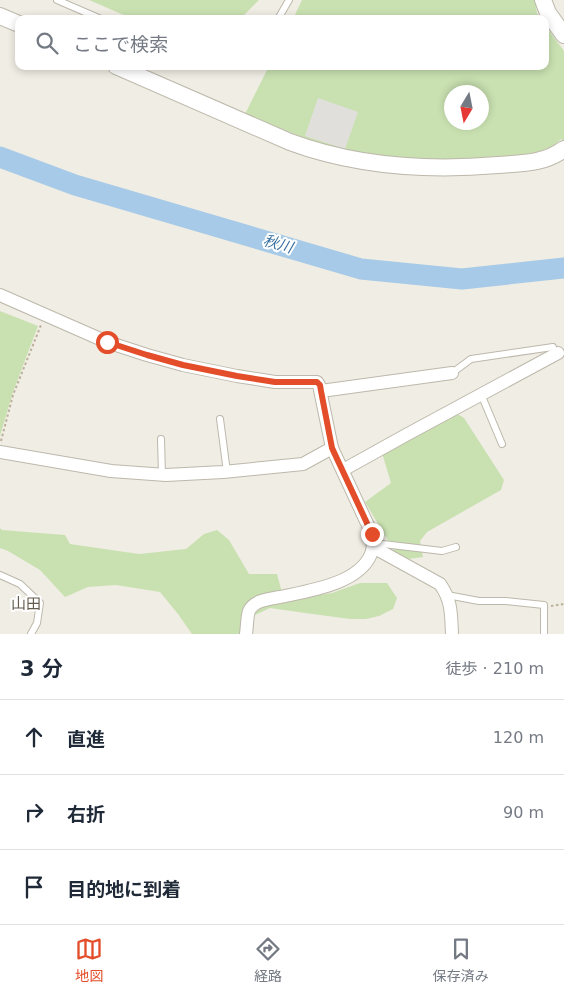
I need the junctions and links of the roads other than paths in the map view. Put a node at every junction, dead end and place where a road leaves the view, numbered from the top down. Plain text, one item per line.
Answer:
1 (57, 0) edge
2 (289, 0) edge
3 (543, 0) edge
4 (92, 15) edge
5 (280, 15) edge
6 (0, 16) edge
7 (15, 22) edge
8 (564, 35) edge
9 (125, 70) edge
10 (564, 149) edge
11 (0, 296) edge
12 (558, 353) edge
13 (452, 373) joint
14 (321, 391) junction
15 (481, 394) junction
16 (220, 419) dead end
17 (161, 438) dead end
18 (502, 444) dead end
19 (332, 448) junction
20 (0, 452) edge
21 (343, 470) junction
22 (227, 472) junction
23 (162, 475) junction
24 (373, 547) junction
25 (456, 547) dead end
26 (0, 575) edge
27 (447, 595) junction
28 (31, 634) edge
29 (246, 634) edge
30 (452, 634) edge
31 (544, 634) edge

1 - 4 lane
2 - 5 lane
3 - 8 street
6 - 7 street
9 - 10 street
11 - 14 street
12 - 13 lane
12 - 15 street
13 - 14 street
14 - 19 street
15 - 18 lane
15 - 21 street
16 - 22 lane
17 - 23 lane
19 - 21 street
19 - 22 street
20 - 23 street
21 - 24 street
22 - 23 street
24 - 25 lane
24 - 27 street
24 - 29 street
26 - 28 lane
27 - 30 street
27 - 31 lane

